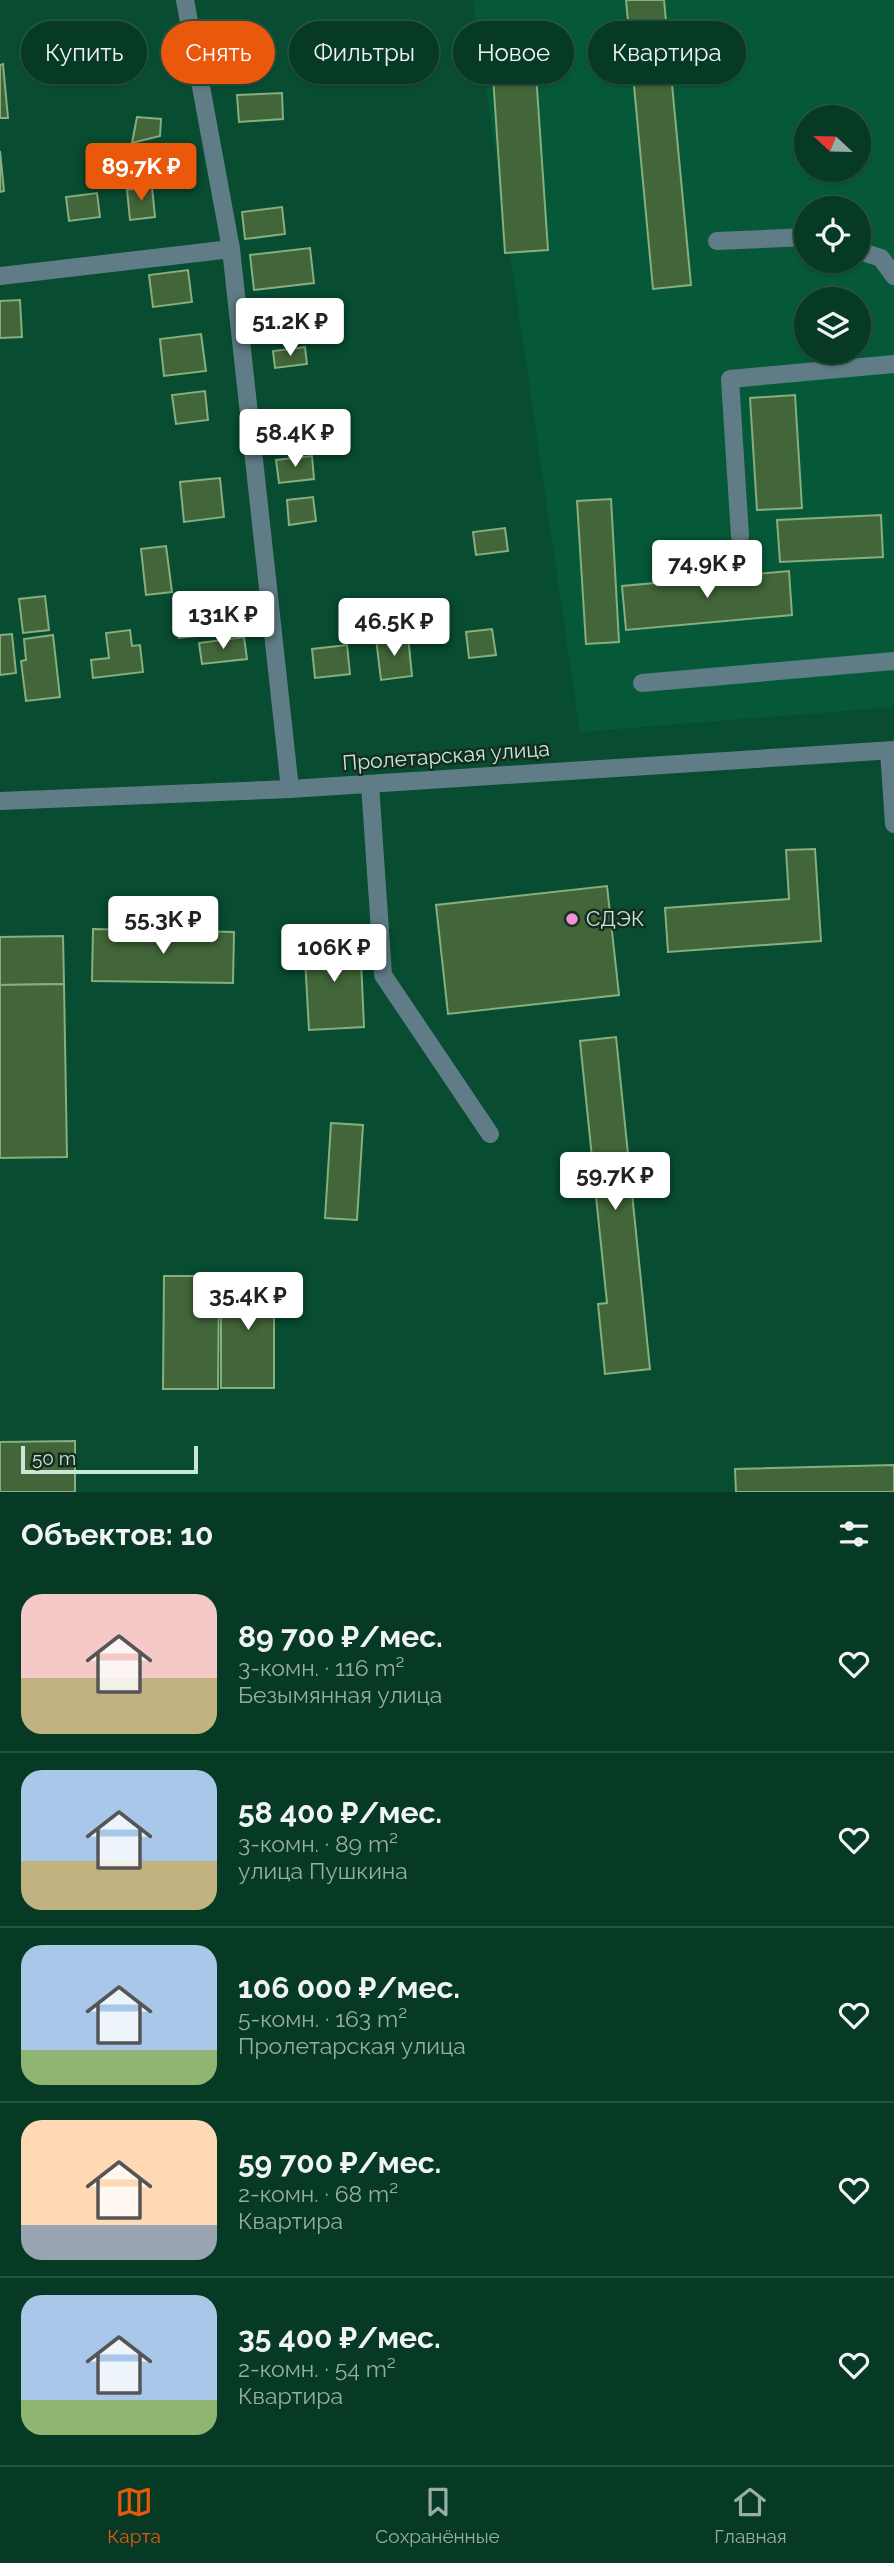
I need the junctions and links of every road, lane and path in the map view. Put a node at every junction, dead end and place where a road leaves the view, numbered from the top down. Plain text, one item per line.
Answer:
1 (185, 0) edge
2 (794, 238) edge
3 (717, 241) dead end
4 (231, 249) junction
5 (871, 255) edge
6 (0, 276) edge
7 (894, 276) edge
8 (894, 364) edge
9 (740, 536) dead end
10 (894, 661) edge
11 (642, 682) dead end
12 (892, 751) edge
13 (370, 784) junction
14 (290, 789) junction
15 (0, 801) edge
16 (894, 824) edge
17 (489, 1134) dead end

1 - 4 street
2 - 3 street
4 - 6 street
4 - 14 street
5 - 7 street
8 - 9 street
10 - 11 street
12 - 13 street, Пролетарская улица
12 - 16 street
13 - 14 street, Пролетарская улица
13 - 17 street
14 - 15 street, Пролетарская улица

